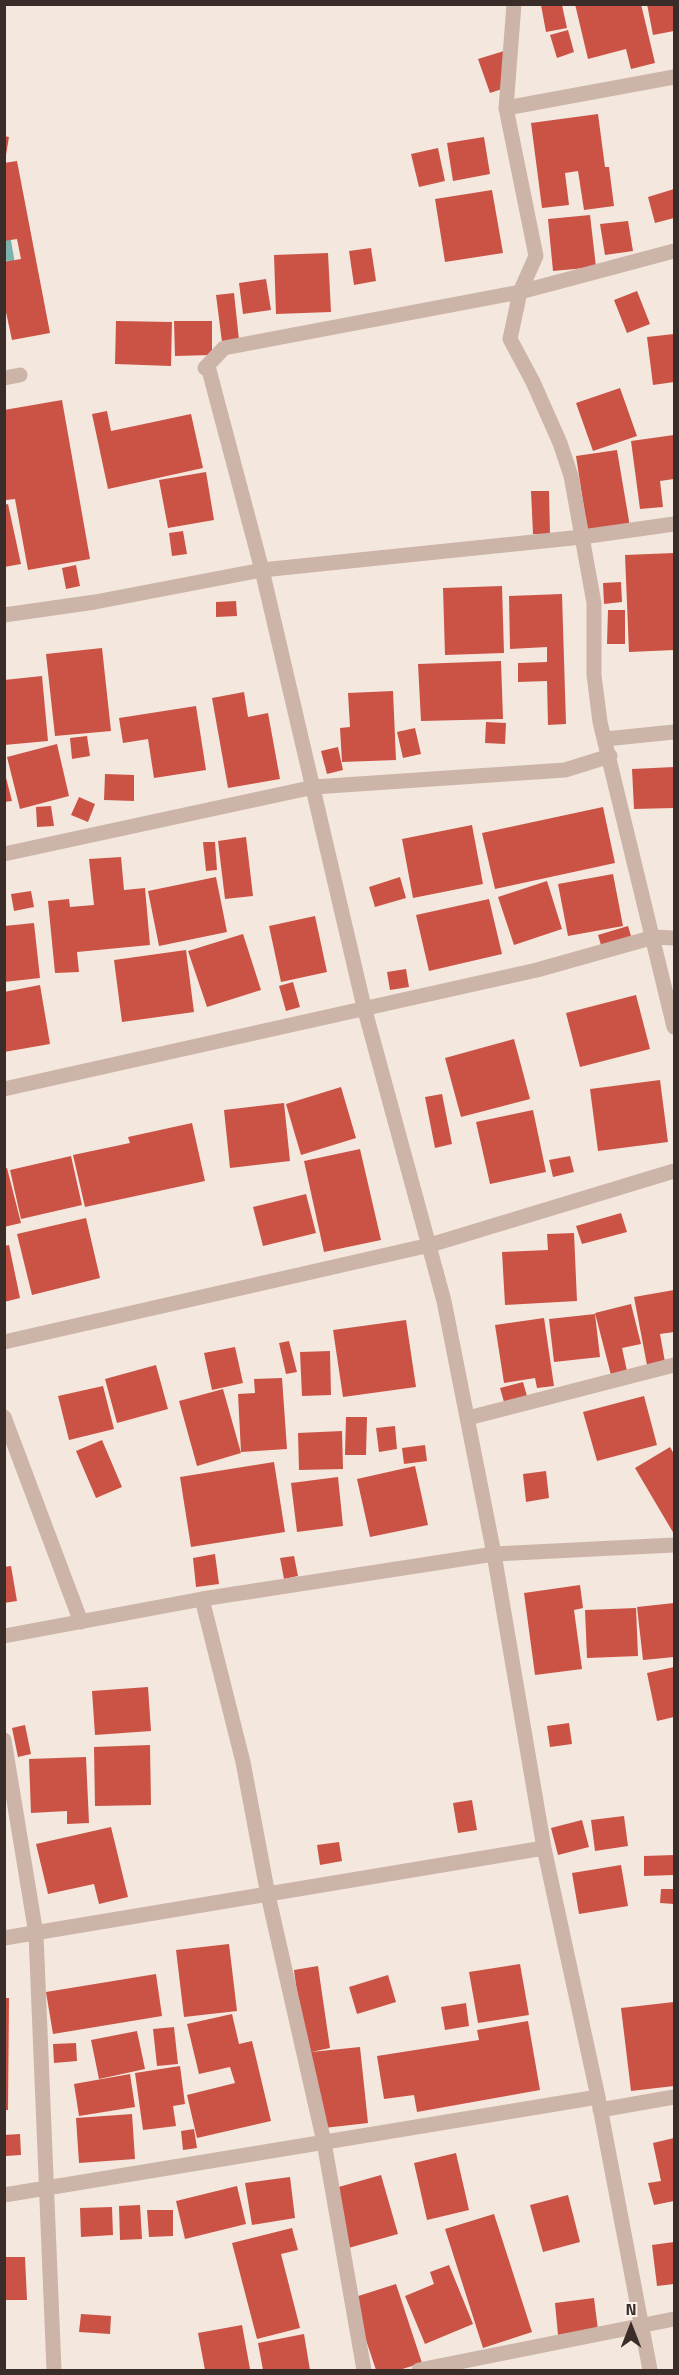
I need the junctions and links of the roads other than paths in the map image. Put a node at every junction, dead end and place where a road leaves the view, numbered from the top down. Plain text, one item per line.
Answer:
1 (514, 4) edge
2 (675, 77) edge
3 (506, 108) junction
4 (675, 251) edge
5 (520, 292) junction
6 (675, 524) edge
7 (582, 537) junction
8 (262, 570) junction
9 (4, 615) edge
10 (675, 732) edge
11 (605, 739) junction
12 (610, 756) junction
13 (314, 787) junction
14 (4, 854) edge
15 (654, 937) junction
16 (675, 938) edge
17 (364, 1007) junction
18 (675, 1027) edge
19 (4, 1089) edge
20 (675, 1171) edge
21 (430, 1245) junction
22 (4, 1342) edge
23 (675, 1365) edge
24 (4, 1418) edge
25 (468, 1418) junction
26 (675, 1545) edge
27 (494, 1554) junction
28 (202, 1599) junction
29 (81, 1622) junction
30 (4, 1636) edge
31 (4, 1740) edge
32 (544, 1848) junction
33 (268, 1895) junction
34 (36, 1934) junction
35 (4, 1938) edge
36 (675, 2097) edge
37 (599, 2104) junction
38 (324, 2142) junction
39 (47, 2190) junction
40 (4, 2195) edge
41 (675, 2319) edge
42 (640, 2325) junction
43 (54, 2370) edge
44 (364, 2370) edge
45 (419, 2370) edge
46 (650, 2370) edge

1 - 3 street
2 - 3 street
3 - 5 street
4 - 5 street
5 - 7 street
5 - 8 street
6 - 7 street
7 - 8 street
7 - 11 street
8 - 9 street
8 - 13 street
10 - 11 street
11 - 12 street
12 - 13 street
12 - 15 street
13 - 14 street
13 - 17 street
15 - 16 street
15 - 17 street
15 - 18 street
17 - 19 street
17 - 21 street
20 - 21 street
21 - 22 street
21 - 25 street
23 - 25 street
24 - 29 street
25 - 27 street
26 - 27 street
27 - 28 street
27 - 32 street
28 - 29 street
28 - 33 street
29 - 30 street
31 - 34 street
32 - 33 street
32 - 37 street
33 - 34 street
33 - 38 street
34 - 35 street
34 - 39 street
36 - 37 street
37 - 38 street
37 - 42 street
38 - 39 street
38 - 44 street
39 - 40 street
39 - 43 street
41 - 42 street
42 - 45 street
42 - 46 street

